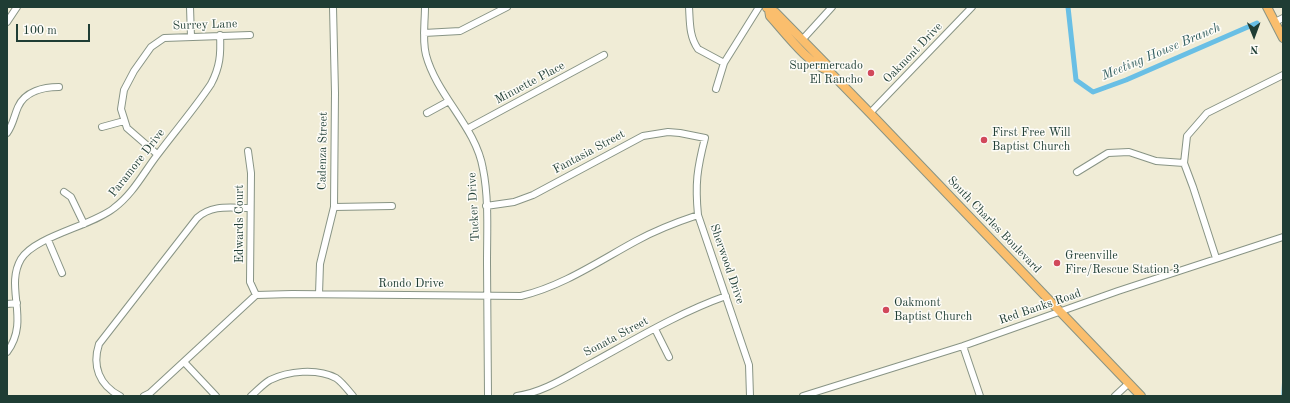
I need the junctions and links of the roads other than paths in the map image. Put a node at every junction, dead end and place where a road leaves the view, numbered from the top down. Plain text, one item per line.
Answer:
1 (17, 7) edge
2 (190, 7) edge
3 (333, 7) edge
4 (425, 7) edge
5 (507, 7) edge
6 (689, 7) edge
7 (759, 7) edge
8 (832, 7) edge
9 (972, 7) edge
10 (1267, 7) edge
11 (769, 12) edge
12 (1283, 18) edge
13 (7, 22) edge
14 (1275, 22) junction
15 (424, 33) junction
16 (220, 35) junction
17 (250, 35) dead end
18 (191, 37) junction
19 (1283, 38) edge
20 (802, 40) junction
21 (604, 55) dead end
22 (724, 63) junction
23 (826, 67) junction
24 (1283, 75) edge
25 (59, 87) dead end
26 (716, 90) dead end
27 (449, 100) junction
28 (870, 113) junction
29 (427, 114) dead end
30 (124, 121) junction
31 (102, 127) dead end
32 (467, 129) junction
33 (7, 133) edge
34 (705, 138) joint
35 (248, 151) dead end
36 (157, 154) junction
37 (1184, 163) junction
38 (1077, 172) dead end
39 (64, 192) dead end
40 (392, 206) dead end
41 (486, 206) junction
42 (334, 207) junction
43 (250, 208) junction
44 (698, 215) junction
45 (84, 224) junction
46 (1283, 237) edge
47 (48, 240) junction
48 (1216, 258) junction
49 (62, 273) dead end
50 (319, 294) junction
51 (256, 295) junction
52 (487, 296) junction
53 (726, 296) junction
54 (17, 303) junction
55 (7, 304) edge
56 (1060, 311) junction
57 (655, 329) junction
58 (964, 346) junction
59 (7, 352) edge
60 (669, 357) dead end
61 (184, 362) junction
62 (1129, 383) junction
63 (120, 396) edge
64 (144, 396) edge
65 (216, 396) edge
66 (251, 396) edge
67 (353, 396) edge
68 (488, 396) edge
69 (517, 396) edge
70 (750, 396) edge
71 (803, 396) edge
72 (980, 396) edge
73 (1116, 396) edge
74 (1141, 396) edge

1 - 13 street
2 - 18 street
3 - 42 street, Cadenza Street
4 - 15 street, Tucker Drive
5 - 15 street
6 - 22 street
7 - 22 street
8 - 20 street
9 - 28 street, Oakmont Drive
10 - 14 main road
11 - 20 main road, South Charles Boulevard
11 - 23 main road, South Charles Boulevard
12 - 14 street
14 - 19 main road
15 - 27 street, Tucker Drive
16 - 17 street, Surrey Lane
16 - 18 street, Surrey Lane
16 - 36 street, Paramore Drive
18 - 30 street, Surrey Lane
20 - 23 main road, South Charles Boulevard
21 - 32 street, Minuette Place
22 - 26 street
23 - 28 main road, South Charles Boulevard
24 - 37 street
25 - 33 street
27 - 29 street
27 - 32 street, Tucker Drive
28 - 56 main road, South Charles Boulevard
30 - 31 street
30 - 36 street
32 - 41 street, Tucker Drive
34 - 41 street, Fantasia Street
34 - 44 street, Sherwood Drive
35 - 43 street, Edwards Court
36 - 45 street, Paramore Drive
37 - 38 street
37 - 48 street
39 - 45 street
40 - 42 street
41 - 52 street, Tucker Drive
42 - 50 street, Cadenza Street
43 - 51 street, Edwards Court
43 - 63 street
44 - 52 street, Rondo Drive
44 - 53 street, Sherwood Drive
45 - 47 street, Paramore Drive
46 - 48 street, Red Banks Road
47 - 49 street
47 - 54 street, Paramore Drive
48 - 56 street, Red Banks Road
50 - 51 street, Rondo Drive
50 - 52 street, Rondo Drive
51 - 61 street
52 - 68 street, Tucker Drive
53 - 57 street, Sonata Street
53 - 70 street, Sherwood Drive
54 - 55 street
54 - 59 street, Paramore Drive
56 - 58 street, Red Banks Road
56 - 62 main road, South Charles Boulevard
57 - 60 street
57 - 69 street, Sonata Street
58 - 71 street, Red Banks Road
58 - 72 street
61 - 64 street
61 - 65 street
62 - 73 street
62 - 74 main road, South Charles Boulevard
66 - 67 street

